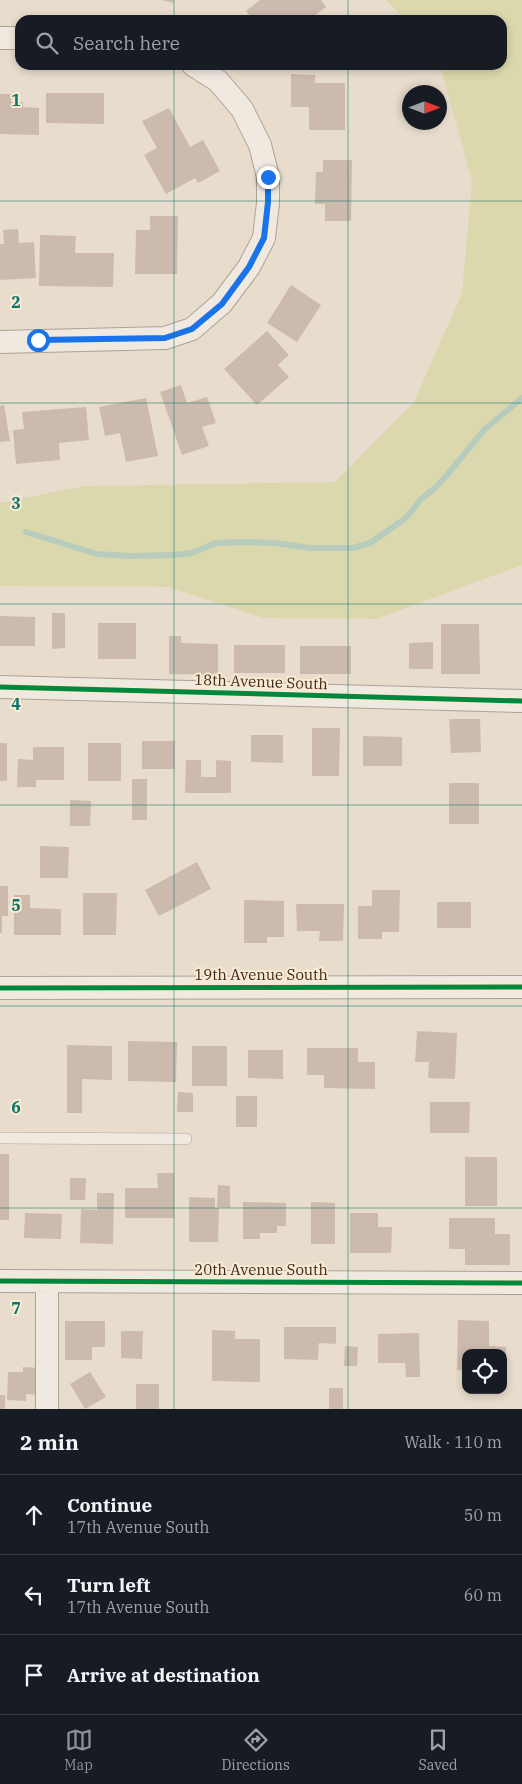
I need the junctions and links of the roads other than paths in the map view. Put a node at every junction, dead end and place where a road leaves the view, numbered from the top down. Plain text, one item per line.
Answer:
1 (0, 38) edge
2 (15, 38) edge
3 (201, 70) edge
4 (0, 342) edge
5 (0, 687) edge
6 (522, 701) edge
7 (522, 987) edge
8 (0, 988) edge
9 (0, 1138) edge
10 (186, 1139) dead end
11 (0, 1281) edge
12 (47, 1281) junction
13 (522, 1283) edge
14 (47, 1409) edge

1 - 2 street
3 - 4 street
5 - 6 street, 18th Avenue South
7 - 8 street, 19th Avenue South
9 - 10 lane
11 - 12 street, 20th Avenue South
12 - 13 street, 20th Avenue South
12 - 14 street

